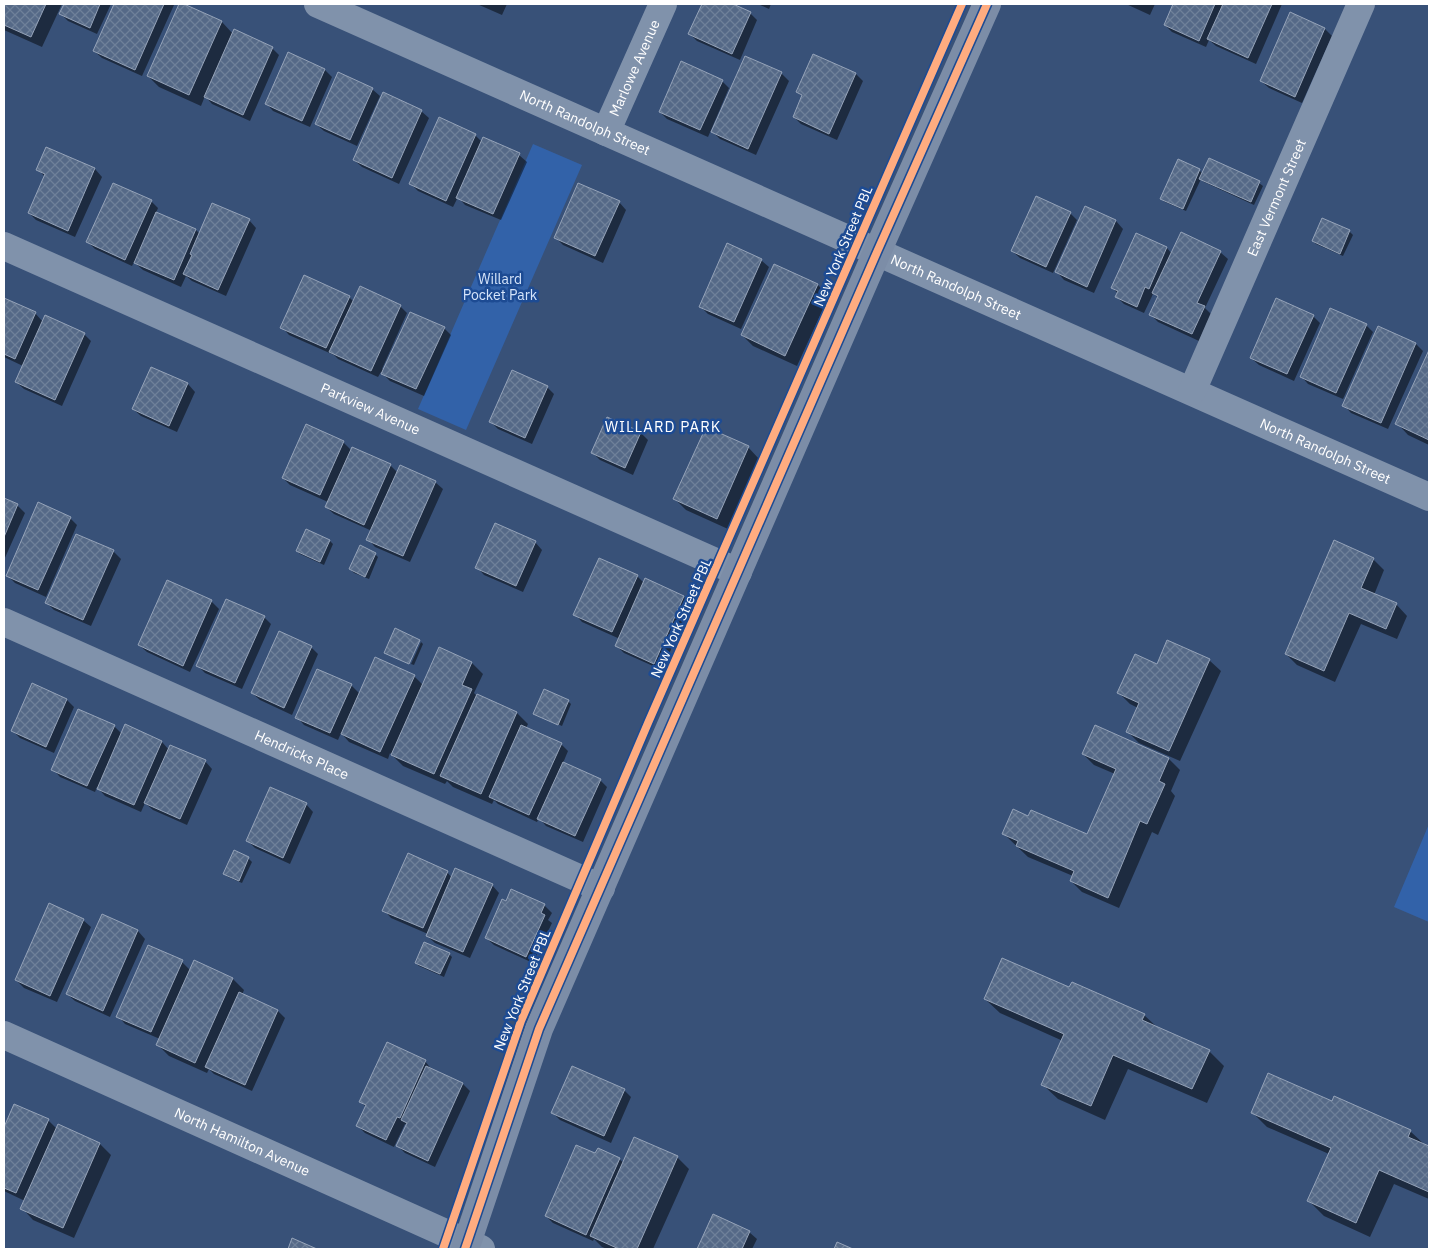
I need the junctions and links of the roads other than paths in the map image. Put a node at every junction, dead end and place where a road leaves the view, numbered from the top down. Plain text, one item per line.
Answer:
1 (318, 4) edge
2 (663, 4) edge
3 (987, 4) edge
4 (1361, 4) edge
5 (606, 132) junction
6 (4, 246) edge
7 (876, 252) junction
8 (1192, 391) junction
9 (1429, 497) edge
10 (738, 572) junction
11 (4, 622) edge
12 (601, 888) junction
13 (4, 1035) edge
14 (471, 1247) edge

1 - 5 street, North Randolph Street
2 - 5 street, Marlowe Avenue
3 - 7 main road
4 - 8 street, East Vermont Street
5 - 7 street, North Randolph Street
6 - 10 street, Parkview Avenue
7 - 8 street, North Randolph Street
7 - 10 main road
8 - 9 street, North Randolph Street
10 - 12 main road
11 - 12 street, Hendricks Place
12 - 14 main road
13 - 14 street, North Hamilton Avenue

